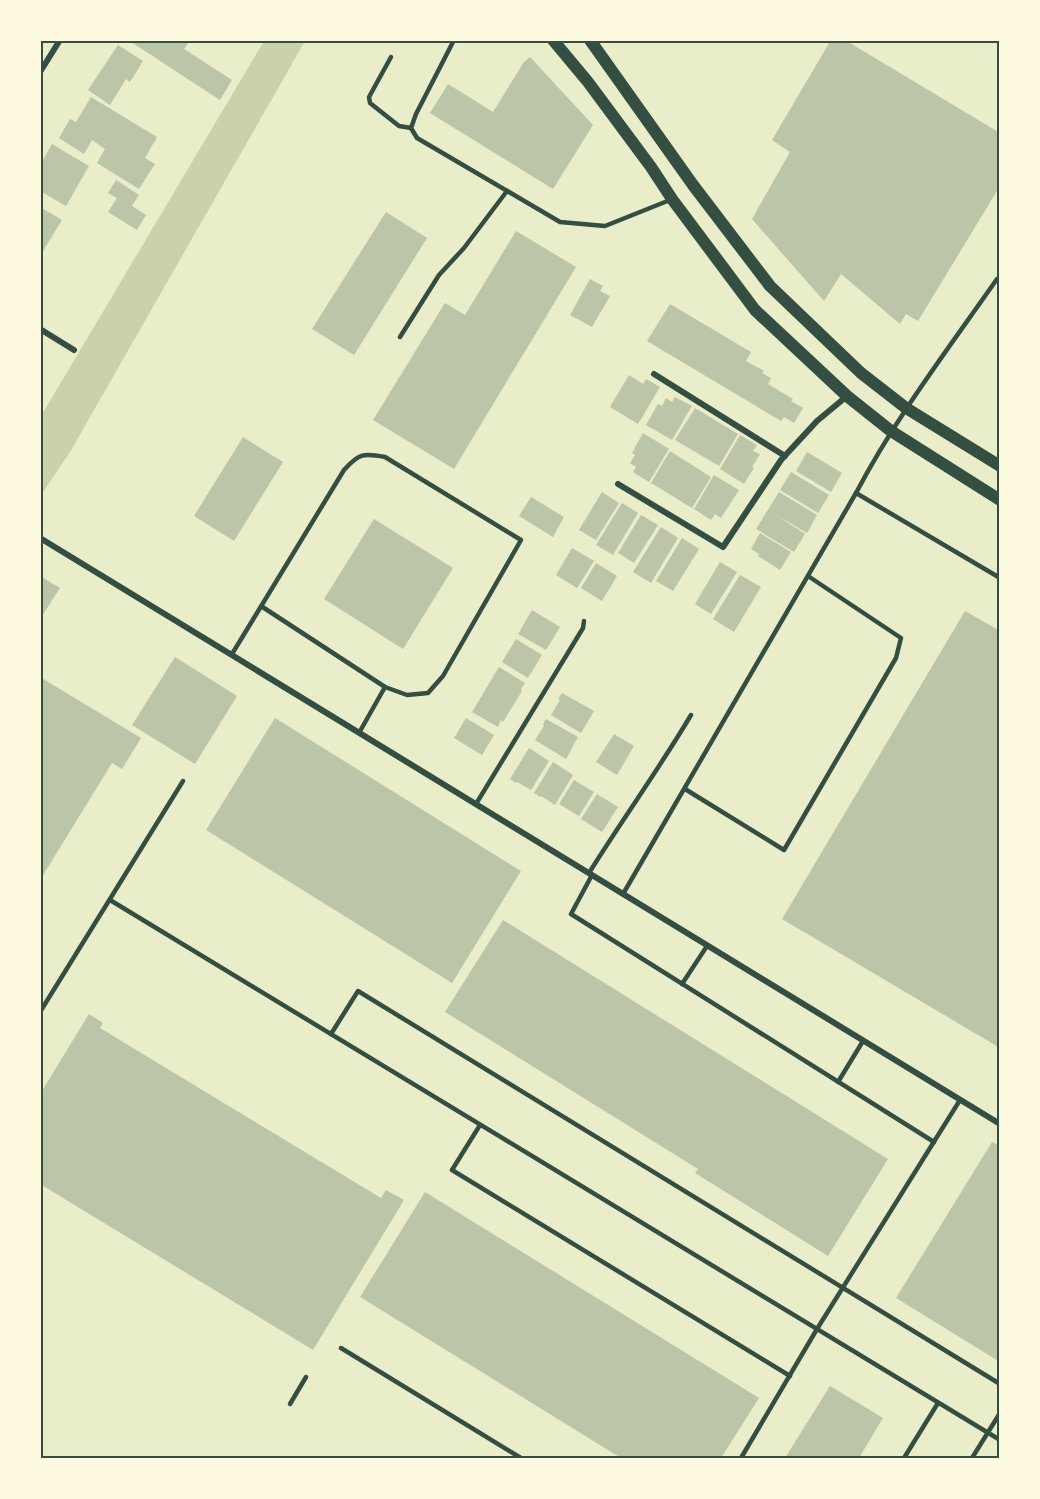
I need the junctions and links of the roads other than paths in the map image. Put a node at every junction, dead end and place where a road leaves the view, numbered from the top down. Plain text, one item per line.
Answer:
1 (60, 40) edge
2 (454, 40) edge
3 (553, 40) edge
4 (590, 40) edge
5 (391, 57) dead end
6 (40, 72) edge
7 (411, 128) junction
8 (507, 191) junction
9 (672, 199) junction
10 (999, 281) edge
11 (40, 329) edge
12 (400, 338) dead end
13 (74, 350) dead end
14 (654, 374) dead end
15 (847, 396) junction
16 (906, 408) junction
17 (891, 432) junction
18 (785, 456) junction
19 (999, 466) edge
20 (618, 483) dead end
21 (856, 493) junction
22 (999, 500) edge
23 (40, 538) edge
24 (808, 576) junction
25 (999, 578) edge
26 (261, 606) junction
27 (584, 621) dead end
28 (232, 654) junction
29 (385, 687) junction
30 (691, 715) dead end
31 (359, 733) junction
32 (183, 782) dead end
33 (685, 789) junction
34 (476, 804) junction
35 (591, 874) junction
36 (623, 894) junction
37 (110, 900) junction
38 (707, 945) junction
39 (682, 984) junction
40 (40, 1012) edge
41 (331, 1034) junction
42 (863, 1041) junction
43 (838, 1082) junction
44 (960, 1100) junction
45 (999, 1124) edge
46 (480, 1125) junction
47 (934, 1142) junction
48 (842, 1289) junction
49 (817, 1329) junction
50 (340, 1348) dead end
51 (790, 1376) junction
52 (306, 1377) dead end
53 (999, 1384) edge
54 (938, 1403) junction
55 (290, 1404) dead end
56 (999, 1413) edge
57 (988, 1433) junction
58 (999, 1440) edge
59 (521, 1458) edge
60 (741, 1458) edge
61 (904, 1458) edge
62 (972, 1458) edge

1 - 6 street
2 - 7 lane
3 - 9 main road
4 - 16 main road
5 - 7 lane
7 - 8 lane
8 - 9 lane
8 - 12 lane
9 - 15 main road
10 - 16 lane
11 - 13 street
14 - 18 street
15 - 17 main road
15 - 18 street
16 - 17 lane
16 - 19 main road
17 - 21 lane
17 - 22 main road
18 - 20 street
21 - 24 lane
21 - 25 lane
23 - 28 street
24 - 33 lane
24 - 33 lane
26 - 28 lane
26 - 29 lane
26 - 29 lane
27 - 34 lane
28 - 31 street
29 - 31 lane
30 - 35 lane
31 - 34 street
32 - 37 lane
33 - 36 lane
34 - 35 street
35 - 36 street
35 - 39 lane
36 - 38 street
37 - 40 lane
37 - 41 lane
38 - 39 lane
38 - 42 street
39 - 43 lane
41 - 46 lane
41 - 48 lane
42 - 43 lane
42 - 44 street
43 - 47 lane
44 - 45 street
44 - 47 lane
46 - 49 lane
46 - 51 lane
47 - 48 lane
48 - 49 lane
48 - 53 lane
49 - 51 lane
49 - 54 lane
50 - 59 lane
51 - 60 lane
52 - 55 lane
54 - 57 lane
54 - 61 lane
56 - 57 lane
57 - 58 lane
57 - 62 lane

